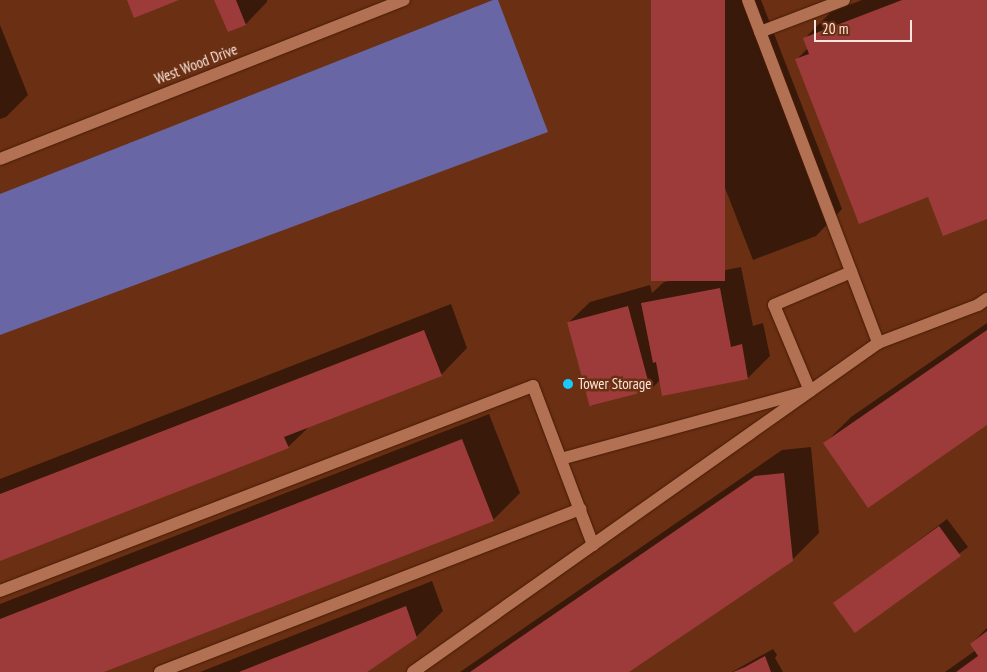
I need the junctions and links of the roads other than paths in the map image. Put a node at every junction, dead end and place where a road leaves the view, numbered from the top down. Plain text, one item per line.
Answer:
1 (404, 0) edge
2 (748, 0) edge
3 (844, 0) edge
4 (760, 32) junction
5 (0, 159) edge
6 (851, 272) junction
7 (987, 299) edge
8 (878, 343) junction
9 (810, 391) junction
10 (561, 458) junction
11 (580, 509) junction
12 (594, 545) junction
13 (0, 590) edge
14 (160, 672) edge
15 (413, 672) edge

1 - 5 lane, West Wood Drive
2 - 4 lane
3 - 4 lane
4 - 6 lane
6 - 8 lane
6 - 9 lane
7 - 8 lane
8 - 9 lane
9 - 10 lane
9 - 12 lane
10 - 11 lane
10 - 13 lane
11 - 12 lane
11 - 14 lane
12 - 15 lane

